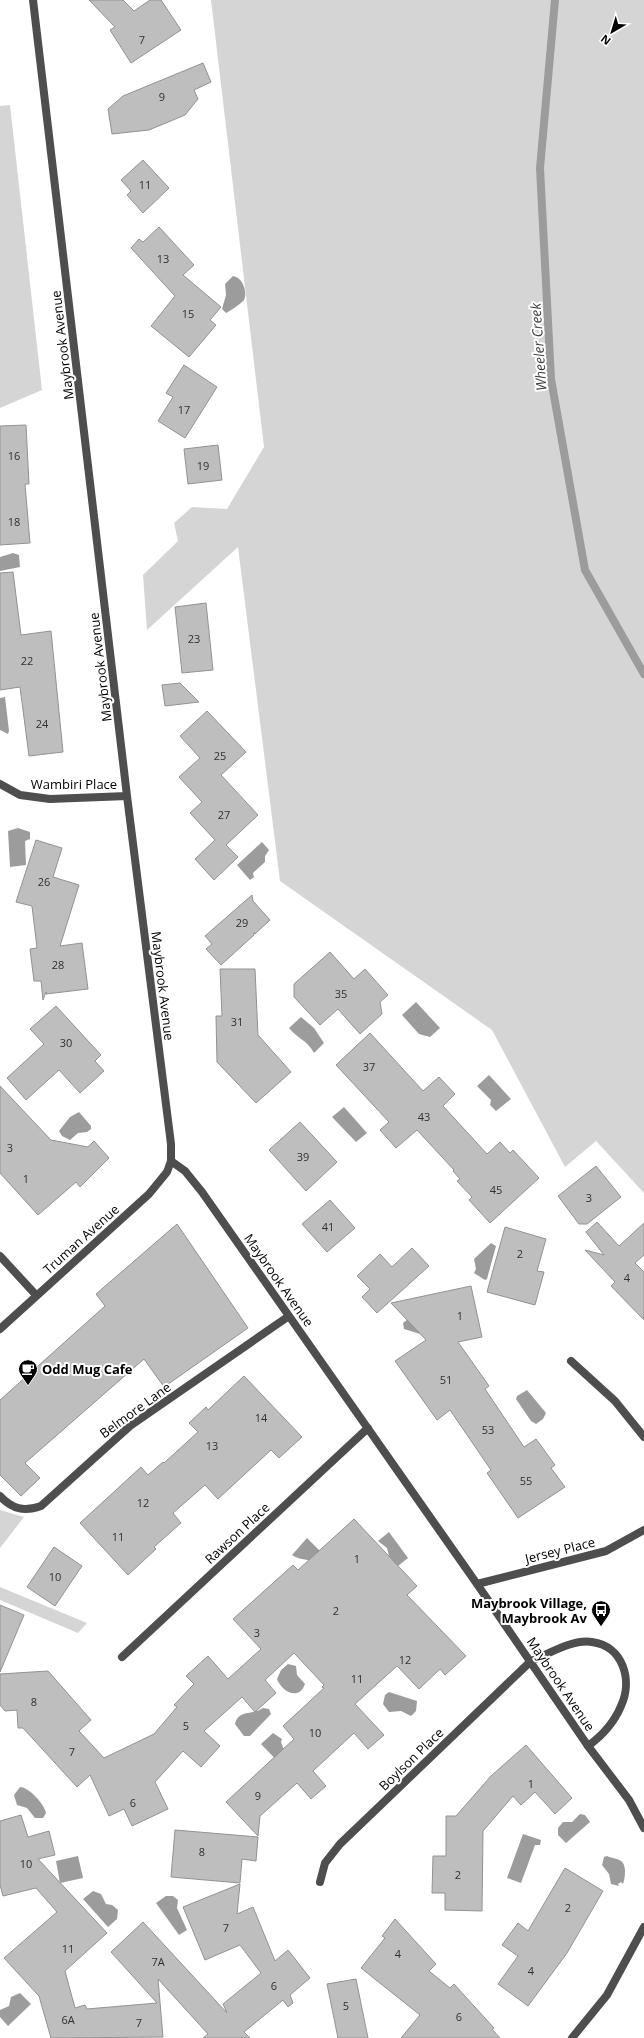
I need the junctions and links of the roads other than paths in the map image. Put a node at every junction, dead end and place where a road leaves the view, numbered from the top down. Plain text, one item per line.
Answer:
1 (33, 0) edge
2 (0, 784) edge
3 (127, 796) junction
4 (171, 1161) junction
5 (0, 1256) edge
6 (36, 1296) junction
7 (289, 1316) junction
8 (0, 1329) edge
9 (571, 1361) dead end
10 (368, 1428) junction
11 (644, 1437) edge
12 (0, 1496) edge
13 (644, 1530) edge
14 (477, 1584) junction
15 (122, 1657) dead end
16 (531, 1661) junction
17 (588, 1746) junction
18 (644, 1828) edge
19 (320, 1882) dead end
20 (643, 1928) edge
21 (572, 2038) edge

1 - 3 street, Maybrook Avenue
2 - 3 street, Wambiri Place
3 - 4 street, Maybrook Avenue
4 - 6 street, Truman Avenue
4 - 7 street, Maybrook Avenue
5 - 6 street
6 - 8 street, Truman Avenue
7 - 10 street, Maybrook Avenue
7 - 12 street, Belmore Lane
9 - 11 street
10 - 14 street, Maybrook Avenue
10 - 15 street, Rawson Place
13 - 14 street, Jersey Place
14 - 16 street, Maybrook Avenue
16 - 17 street, Maybrook Avenue
16 - 17 street
16 - 19 street, Boylson Place
17 - 18 street, Maybrook Avenue
20 - 21 street

